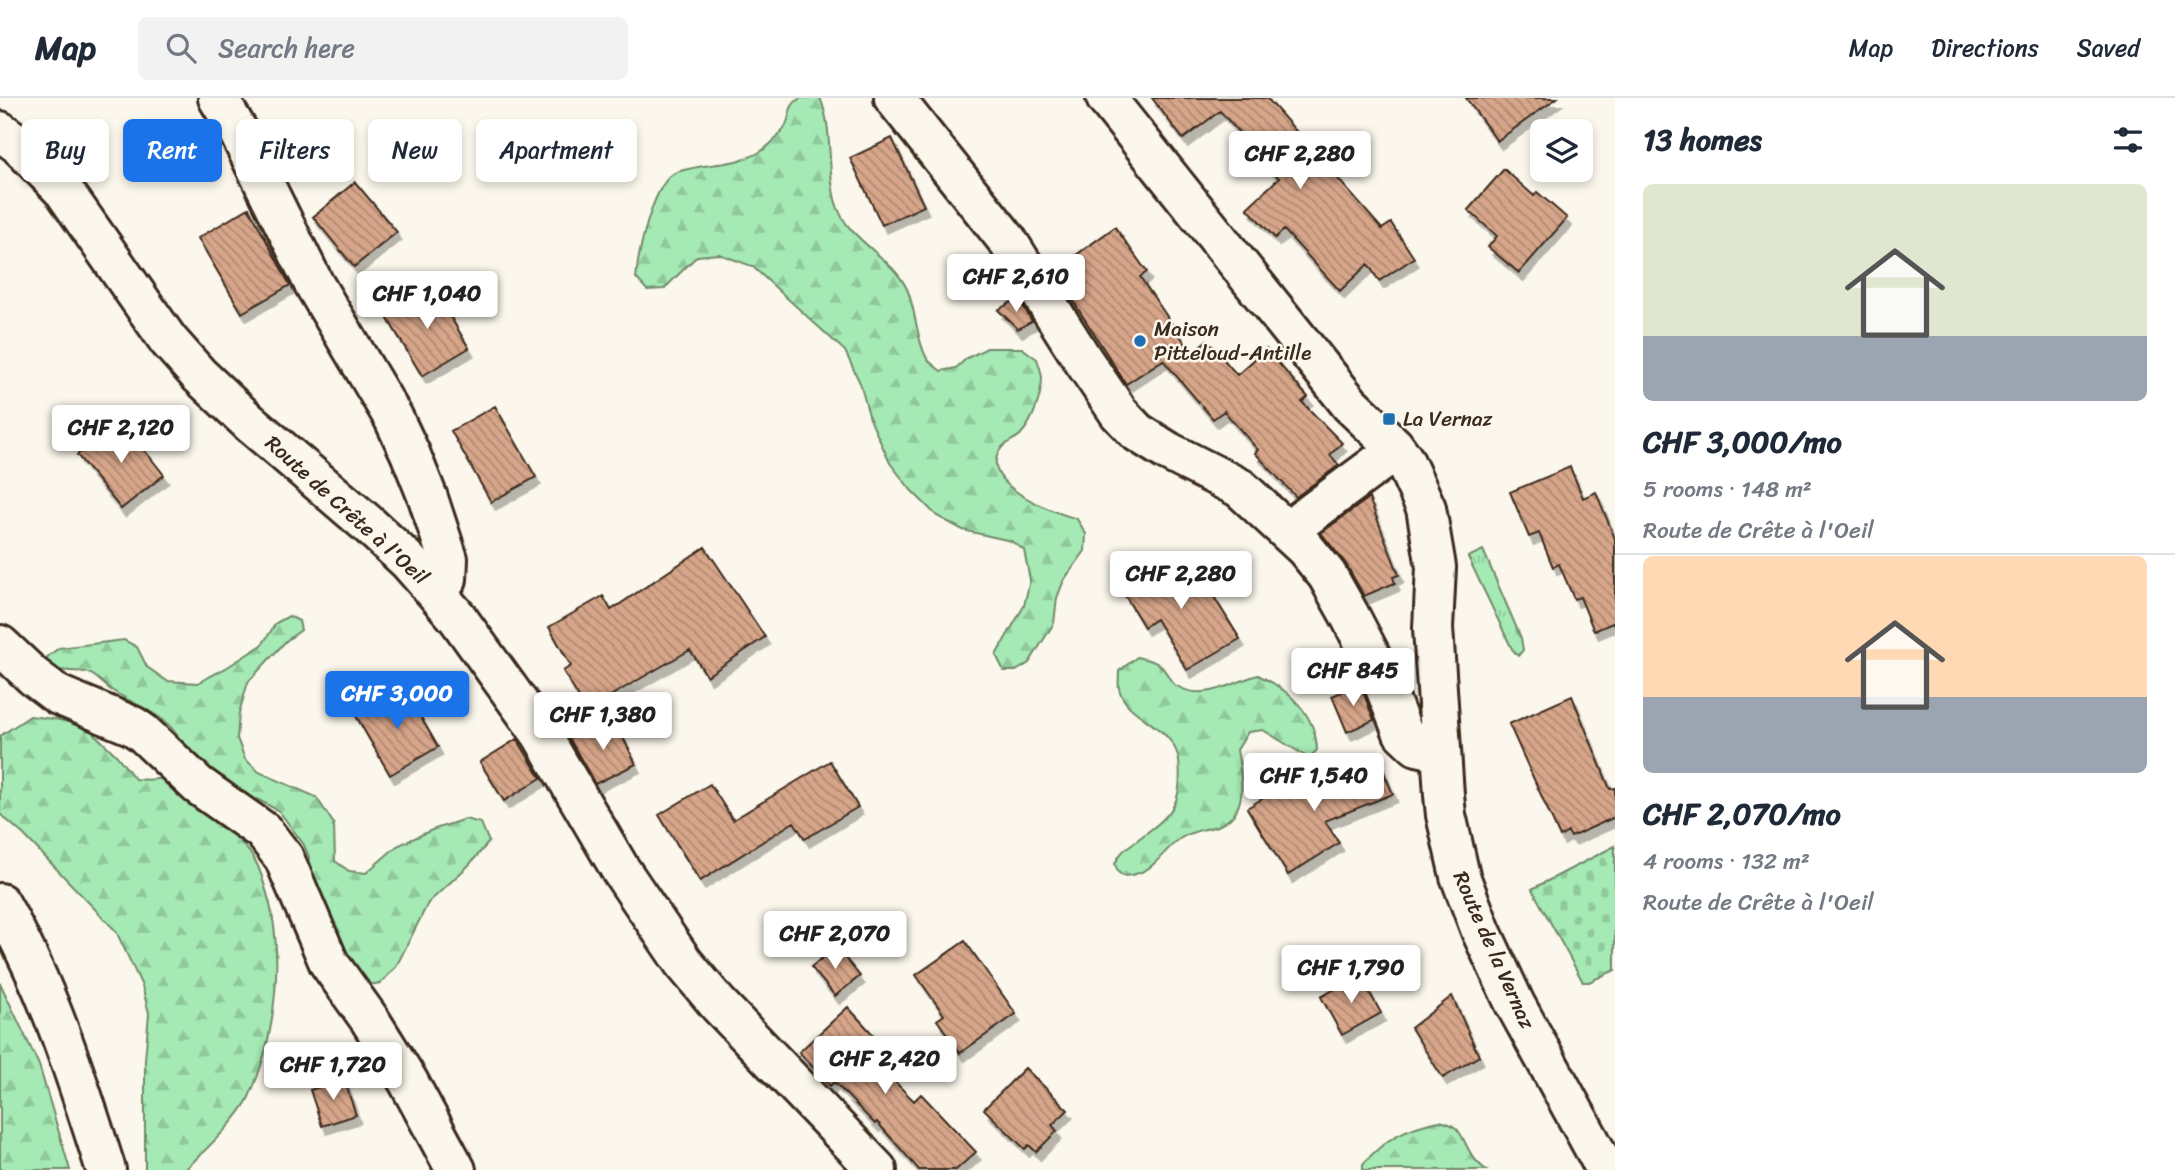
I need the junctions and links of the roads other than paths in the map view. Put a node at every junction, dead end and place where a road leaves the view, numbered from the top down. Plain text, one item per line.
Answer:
1 (218, 98) edge
2 (894, 98) edge
3 (1106, 98) edge
4 (0, 131) edge
5 (1388, 456) junction
6 (1291, 534) junction
7 (437, 593) junction
8 (0, 645) edge
9 (1440, 751) junction
10 (0, 903) edge
11 (106, 1170) edge
12 (456, 1170) edge
13 (877, 1170) edge
14 (1605, 1170) edge

1 - 7 street
2 - 6 street
3 - 5 street, Route de la Vernaz
4 - 7 street, Route de Crête à l'Oeil
5 - 6 street
5 - 9 street, Route de la Vernaz
6 - 9 street
7 - 13 street, Route de Crête à l'Oeil
8 - 12 street
9 - 14 street, Route de la Vernaz
10 - 11 street

